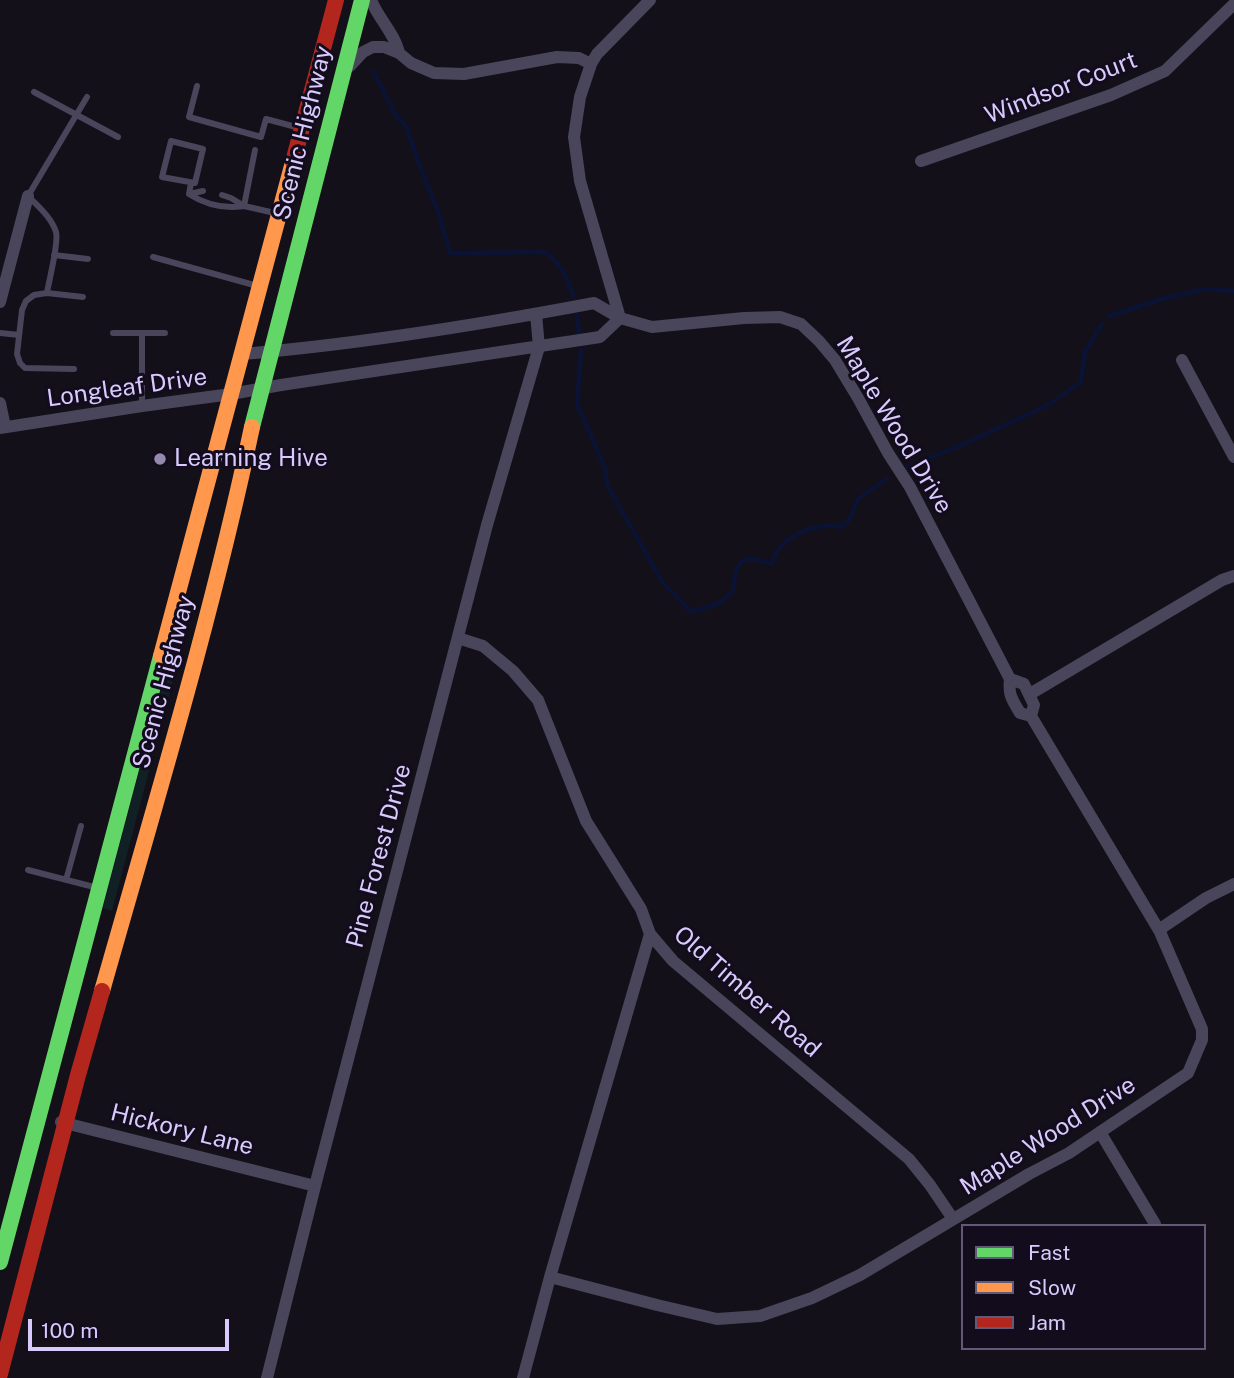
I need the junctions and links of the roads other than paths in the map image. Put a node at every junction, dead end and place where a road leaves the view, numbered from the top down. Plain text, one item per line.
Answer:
1 (336, 0) edge
2 (362, 0) edge
3 (371, 0) edge
4 (650, 0) edge
5 (1234, 4) edge
6 (399, 52) junction
7 (591, 64) junction
8 (340, 80) junction
9 (197, 86) dead end
10 (34, 92) dead end
11 (87, 97) dead end
12 (76, 115) junction
13 (301, 129) junction
14 (118, 137) dead end
15 (255, 150) dead end
16 (921, 161) dead end
17 (191, 183) junction
18 (203, 191) dead end
19 (189, 194) junction
20 (222, 195) dead end
21 (28, 196) junction
22 (244, 206) junction
23 (279, 214) junction
24 (54, 255) junction
25 (153, 257) dead end
26 (88, 259) dead end
27 (260, 286) junction
28 (2, 288) edge
29 (47, 293) junction
30 (83, 297) dead end
31 (0, 302) edge
32 (536, 314) junction
33 (620, 318) junction
34 (0, 333) edge
35 (113, 333) dead end
36 (142, 333) junction
37 (165, 333) dead end
38 (19, 335) junction
39 (539, 347) junction
40 (270, 352) junction
41 (242, 354) junction
42 (1182, 360) dead end
43 (74, 369) dead end
44 (261, 389) junction
45 (231, 394) junction
46 (0, 403) edge
47 (142, 405) junction
48 (2, 428) edge
49 (1234, 457) edge
50 (1234, 576) edge
51 (458, 638) junction
52 (1010, 679) junction
53 (1030, 695) junction
54 (1031, 716) junction
55 (81, 826) dead end
56 (28, 870) dead end
57 (66, 880) junction
58 (1234, 884) edge
59 (99, 888) junction
60 (1160, 932) junction
61 (650, 934) junction
62 (39, 1116) junction
63 (65, 1123) junction
64 (1100, 1132) junction
65 (315, 1186) junction
66 (953, 1219) junction
67 (1155, 1223) dead end
68 (0, 1262) edge
69 (550, 1277) junction
70 (0, 1374) edge
71 (267, 1378) edge
72 (523, 1378) edge

1 - 13 highway, Scenic Highway
2 - 8 highway, Scenic Highway
3 - 6 street
4 - 7 street
5 - 16 street, Windsor Court
6 - 7 street
6 - 8 street
7 - 33 street
8 - 40 highway, Scenic Highway
9 - 13 lane
10 - 12 lane
11 - 12 lane
12 - 14 lane
12 - 21 lane
13 - 23 highway, Scenic Highway
15 - 22 lane
17 - 17 lane
17 - 19 lane
18 - 19 lane
19 - 22 lane
20 - 22 lane
21 - 24 lane
21 - 28 street
22 - 23 lane
23 - 27 highway, Scenic Highway
24 - 26 lane
24 - 29 lane
25 - 27 lane
27 - 41 highway, Scenic Highway
28 - 31 street
29 - 30 lane
29 - 38 lane
32 - 33 street, Maple Wood Drive
32 - 39 street
32 - 40 street, Maple Wood Drive
33 - 39 street
33 - 52 street, Maple Wood Drive
34 - 38 lane
35 - 36 lane
36 - 37 lane
36 - 47 lane
38 - 43 lane
39 - 44 street
39 - 51 street, Pine Forest Drive
40 - 41 street, Maple Wood Drive
40 - 44 highway, Scenic Highway
41 - 45 highway, Scenic Highway
42 - 49 street
44 - 45 street, Longleaf Drive
44 - 63 highway, Scenic Highway
45 - 47 street, Longleaf Drive
45 - 59 highway, Scenic Highway
46 - 48 street
47 - 48 street, Longleaf Drive
50 - 53 street
51 - 61 street, Old Timber Road
51 - 65 street, Pine Forest Drive
52 - 53 street, Maple Wood Drive
52 - 54 street, Maple Wood Drive
53 - 54 street, Maple Wood Drive
54 - 60 street, Maple Wood Drive
55 - 57 lane
56 - 57 lane
57 - 59 lane
58 - 60 street
59 - 62 highway, Scenic Highway
60 - 64 street, Maple Wood Drive
61 - 66 street, Old Timber Road
61 - 69 street
62 - 63 street, Hickory Lane
62 - 68 highway, Scenic Highway
63 - 65 street, Hickory Lane
63 - 70 highway, Scenic Highway
64 - 66 street, Maple Wood Drive
64 - 67 street
65 - 71 street, Pine Forest Drive
66 - 69 street, Maple Wood Drive
69 - 72 street

